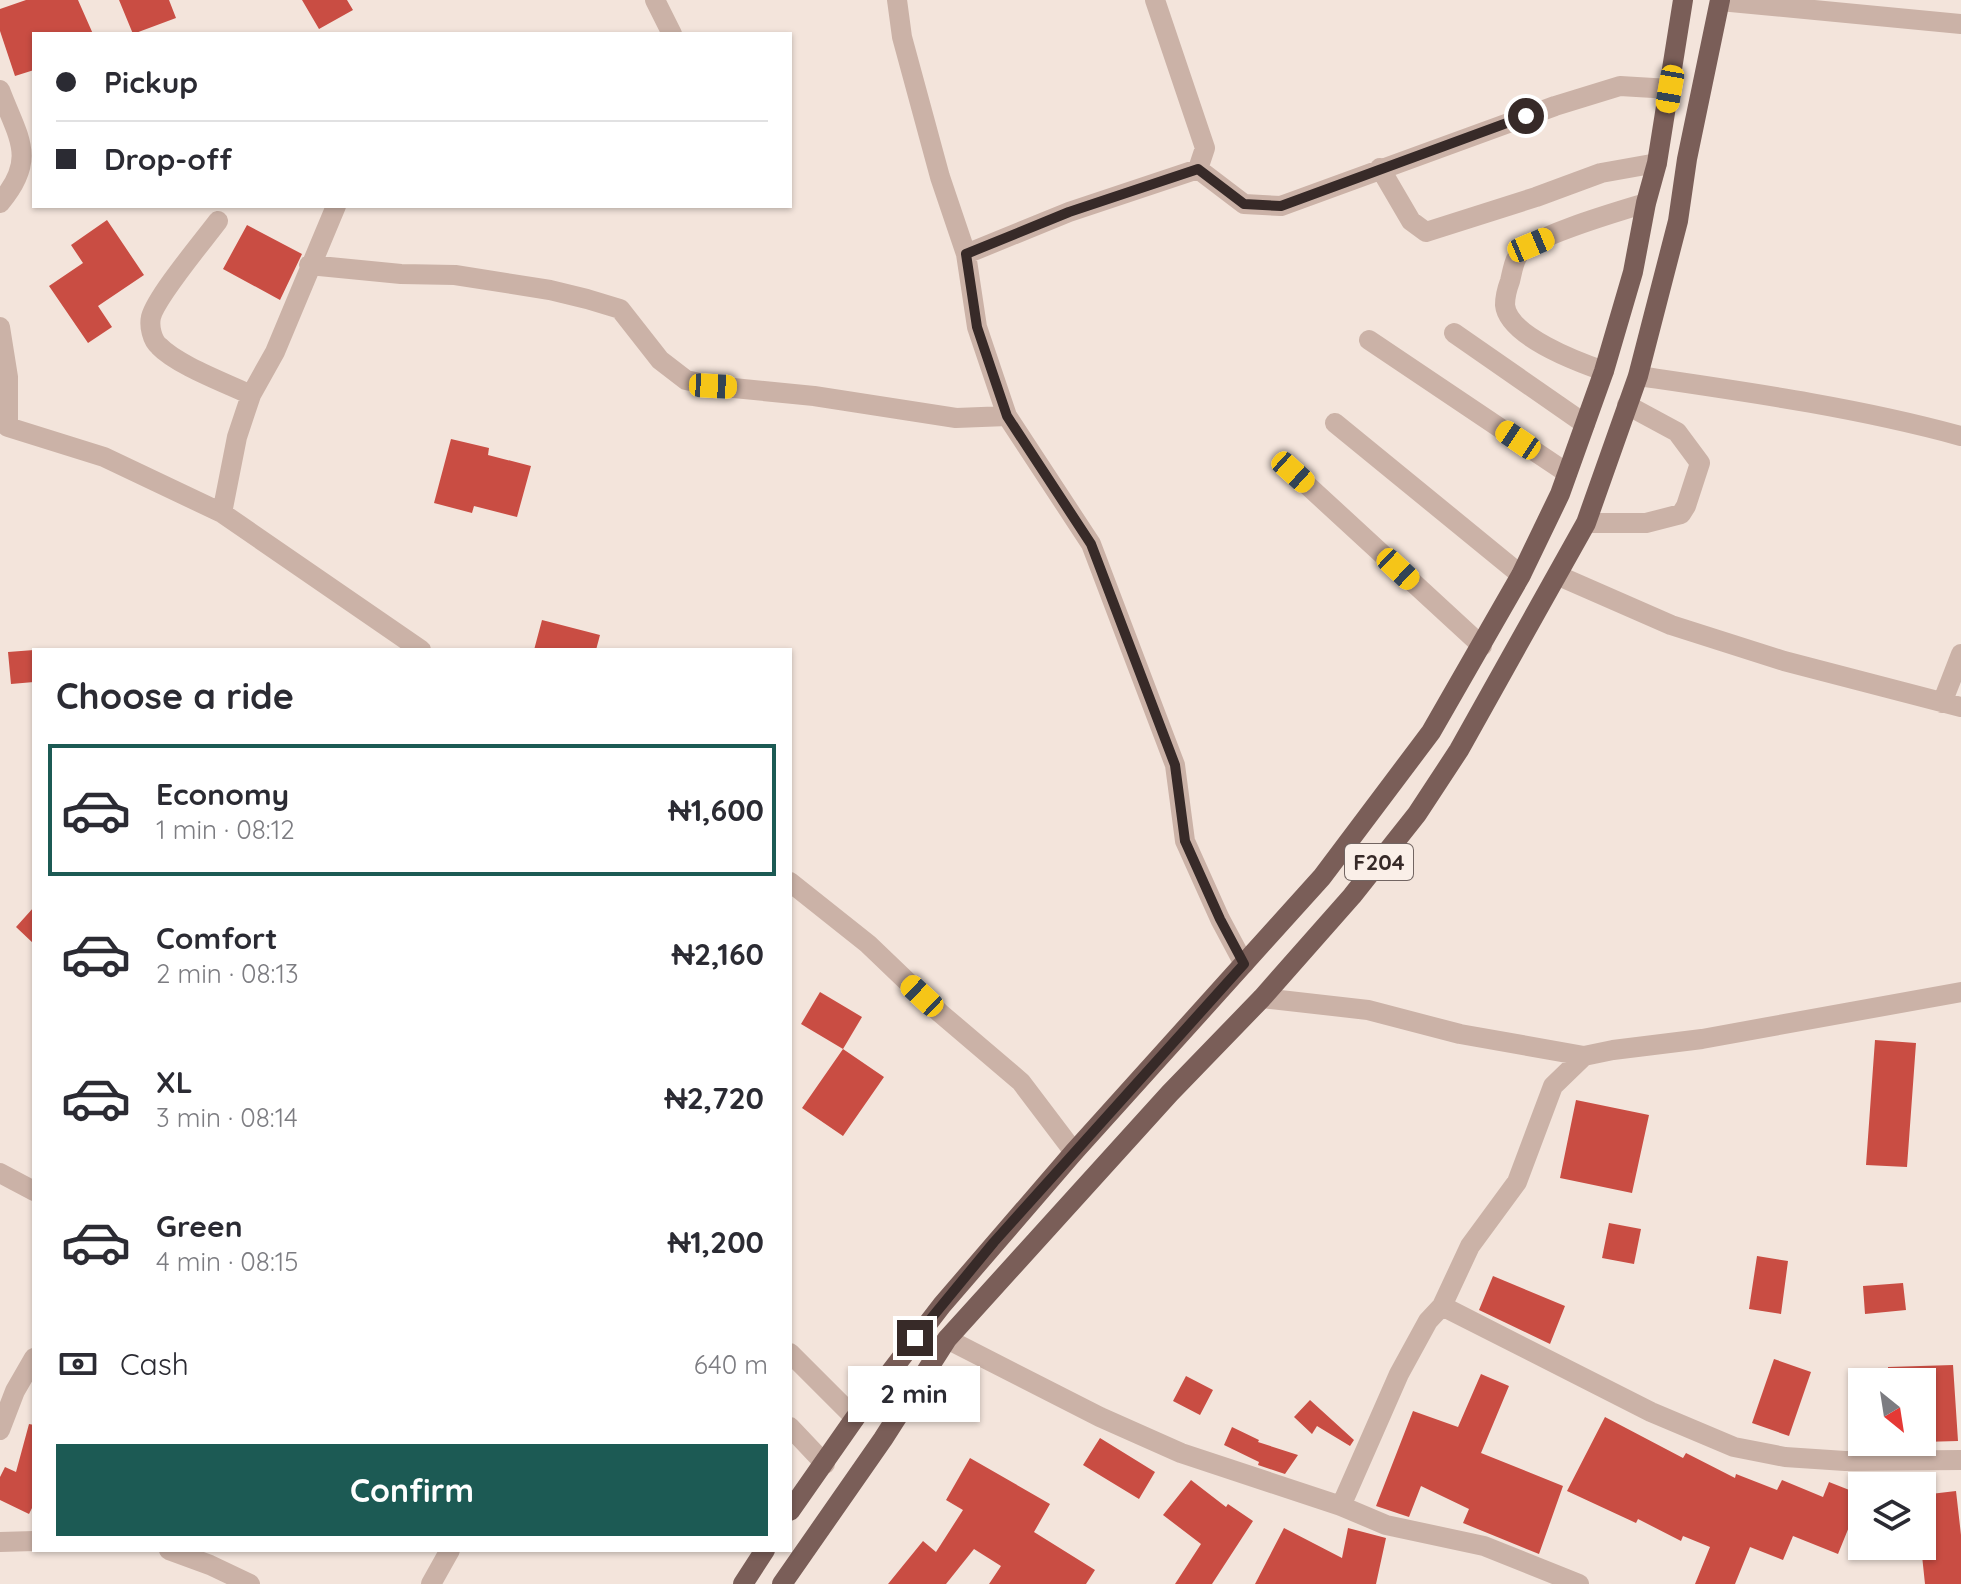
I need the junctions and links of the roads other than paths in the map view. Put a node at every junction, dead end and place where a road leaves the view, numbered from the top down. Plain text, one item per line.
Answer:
1 (655, 0) edge
2 (897, 0) edge
3 (1155, 0) edge
4 (1683, 0) edge
5 (1720, 0) edge
6 (1961, 24) edge
7 (671, 32) edge
8 (1670, 89) junction
9 (0, 90) edge
10 (1657, 163) junction
11 (1380, 168) junction
12 (1198, 169) junction
13 (0, 203) edge
14 (1646, 203) junction
15 (335, 208) edge
16 (218, 221) dead end
17 (966, 254) junction
18 (309, 265) junction
19 (0, 327) edge
20 (1454, 333) dead end
21 (1369, 340) dead end
22 (1604, 371) junction
23 (1638, 376) junction
24 (251, 395) junction
25 (1627, 405) junction
26 (1007, 416) junction
27 (1335, 423) dead end
28 (1585, 424) junction
29 (4, 432) edge
30 (1961, 436) edge
31 (1293, 472) dead end
32 (1567, 473) junction
33 (222, 513) junction
34 (1586, 523) junction
35 (1521, 575) junction
36 (1559, 576) junction
37 (1482, 646) junction
38 (418, 648) edge
39 (1961, 654) edge
40 (1951, 705) edge
41 (792, 884) edge
42 (1244, 964) junction
43 (1961, 992) edge
44 (1262, 998) junction
45 (1584, 1056) junction
46 (1074, 1152) junction
47 (0, 1173) edge
48 (32, 1190) edge
49 (1442, 1306) junction
50 (947, 1339) junction
51 (792, 1355) edge
52 (32, 1361) edge
53 (855, 1418) junction
54 (792, 1429) edge
55 (0, 1430) edge
56 (1961, 1460) edge
57 (825, 1464) junction
58 (1341, 1506) junction
59 (792, 1508) edge
60 (32, 1541) edge
61 (0, 1542) edge
62 (449, 1552) edge
63 (764, 1552) edge
64 (196, 1554) edge
65 (250, 1584) edge
66 (431, 1584) edge
67 (743, 1584) edge
68 (782, 1584) edge
69 (1579, 1584) edge

1 - 7 street
2 - 17 street
3 - 12 street
4 - 8 main road, F204
5 - 6 street
5 - 23 main road, F204
8 - 10 main road, F204
8 - 11 street
9 - 13 street
10 - 11 street
10 - 14 main road, F204
11 - 12 street
12 - 17 street
14 - 22 main road, F204
14 - 22 street
15 - 18 street
16 - 24 street
17 - 26 street
18 - 24 street
18 - 26 street
19 - 29 street
20 - 28 street
21 - 32 street
22 - 28 main road, F204
23 - 25 main road, F204
23 - 30 street
24 - 33 street
25 - 34 main road, F204
25 - 34 street
26 - 42 street
27 - 35 street
28 - 32 main road, F204
29 - 33 street
31 - 37 street
32 - 35 main road, F204
33 - 38 street
34 - 36 main road, F204
35 - 37 main road, F204
36 - 40 street
36 - 44 main road, F204
37 - 42 main road, F204
39 - 40 street
41 - 46 street
42 - 46 main road, F204
43 - 45 street
44 - 45 street
44 - 50 main road, F204
45 - 49 street
46 - 53 main road, F204
47 - 48 street
49 - 56 street
49 - 58 street
50 - 58 street
50 - 68 main road, F204
51 - 53 street
52 - 55 street
53 - 57 main road, F204
54 - 57 street
57 - 59 main road, F204
58 - 69 street
60 - 61 street
62 - 66 street
63 - 67 main road
64 - 65 street

